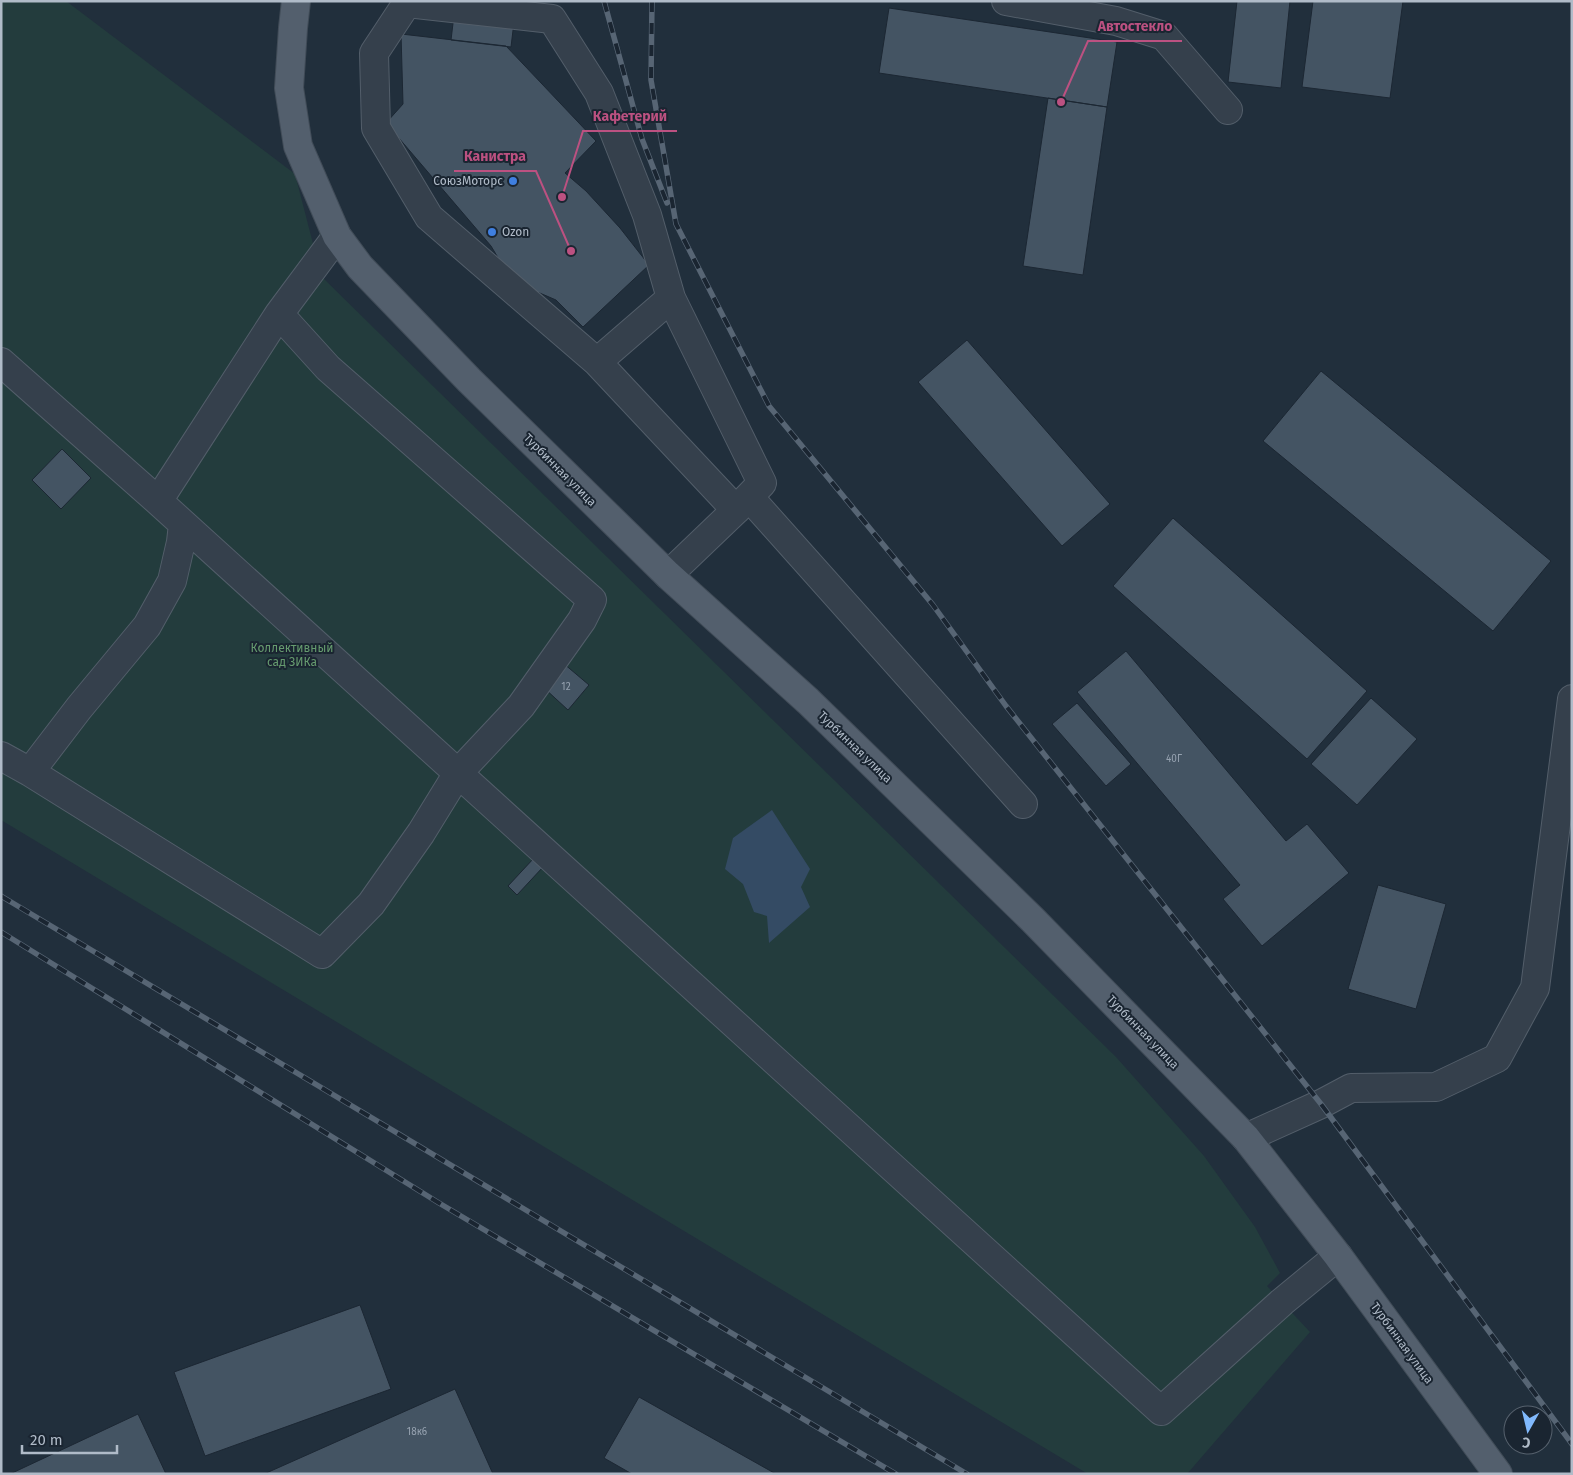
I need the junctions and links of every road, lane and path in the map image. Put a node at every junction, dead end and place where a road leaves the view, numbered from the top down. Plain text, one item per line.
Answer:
1 (296, 1) edge
2 (1006, 1) edge
3 (1228, 110) dead end
4 (337, 236) junction
5 (671, 298) junction
6 (279, 314) junction
7 (1, 362) edge
8 (597, 362) junction
9 (158, 501) junction
10 (743, 504) junction
11 (183, 524) junction
12 (668, 575) junction
13 (1572, 699) edge
14 (1, 756) edge
15 (30, 772) junction
16 (458, 773) junction
17 (1023, 804) dead end
18 (1246, 1138) junction
19 (1338, 1256) junction
20 (1498, 1474) edge

1 - 4 main road, Турбинная улица
2 - 3 lane
4 - 6 lane
4 - 12 main road, Турбинная улица
5 - 8 lane
5 - 8 lane
5 - 10 lane
6 - 9 lane
6 - 16 lane
7 - 9 lane
8 - 10 lane
9 - 11 lane
10 - 12 lane
10 - 17 lane
11 - 15 lane
11 - 16 lane
12 - 18 main road, Турбинная улица
13 - 18 lane
14 - 15 lane
15 - 16 lane
16 - 19 lane
18 - 19 main road, Турбинная улица
19 - 20 main road, Турбинная улица

